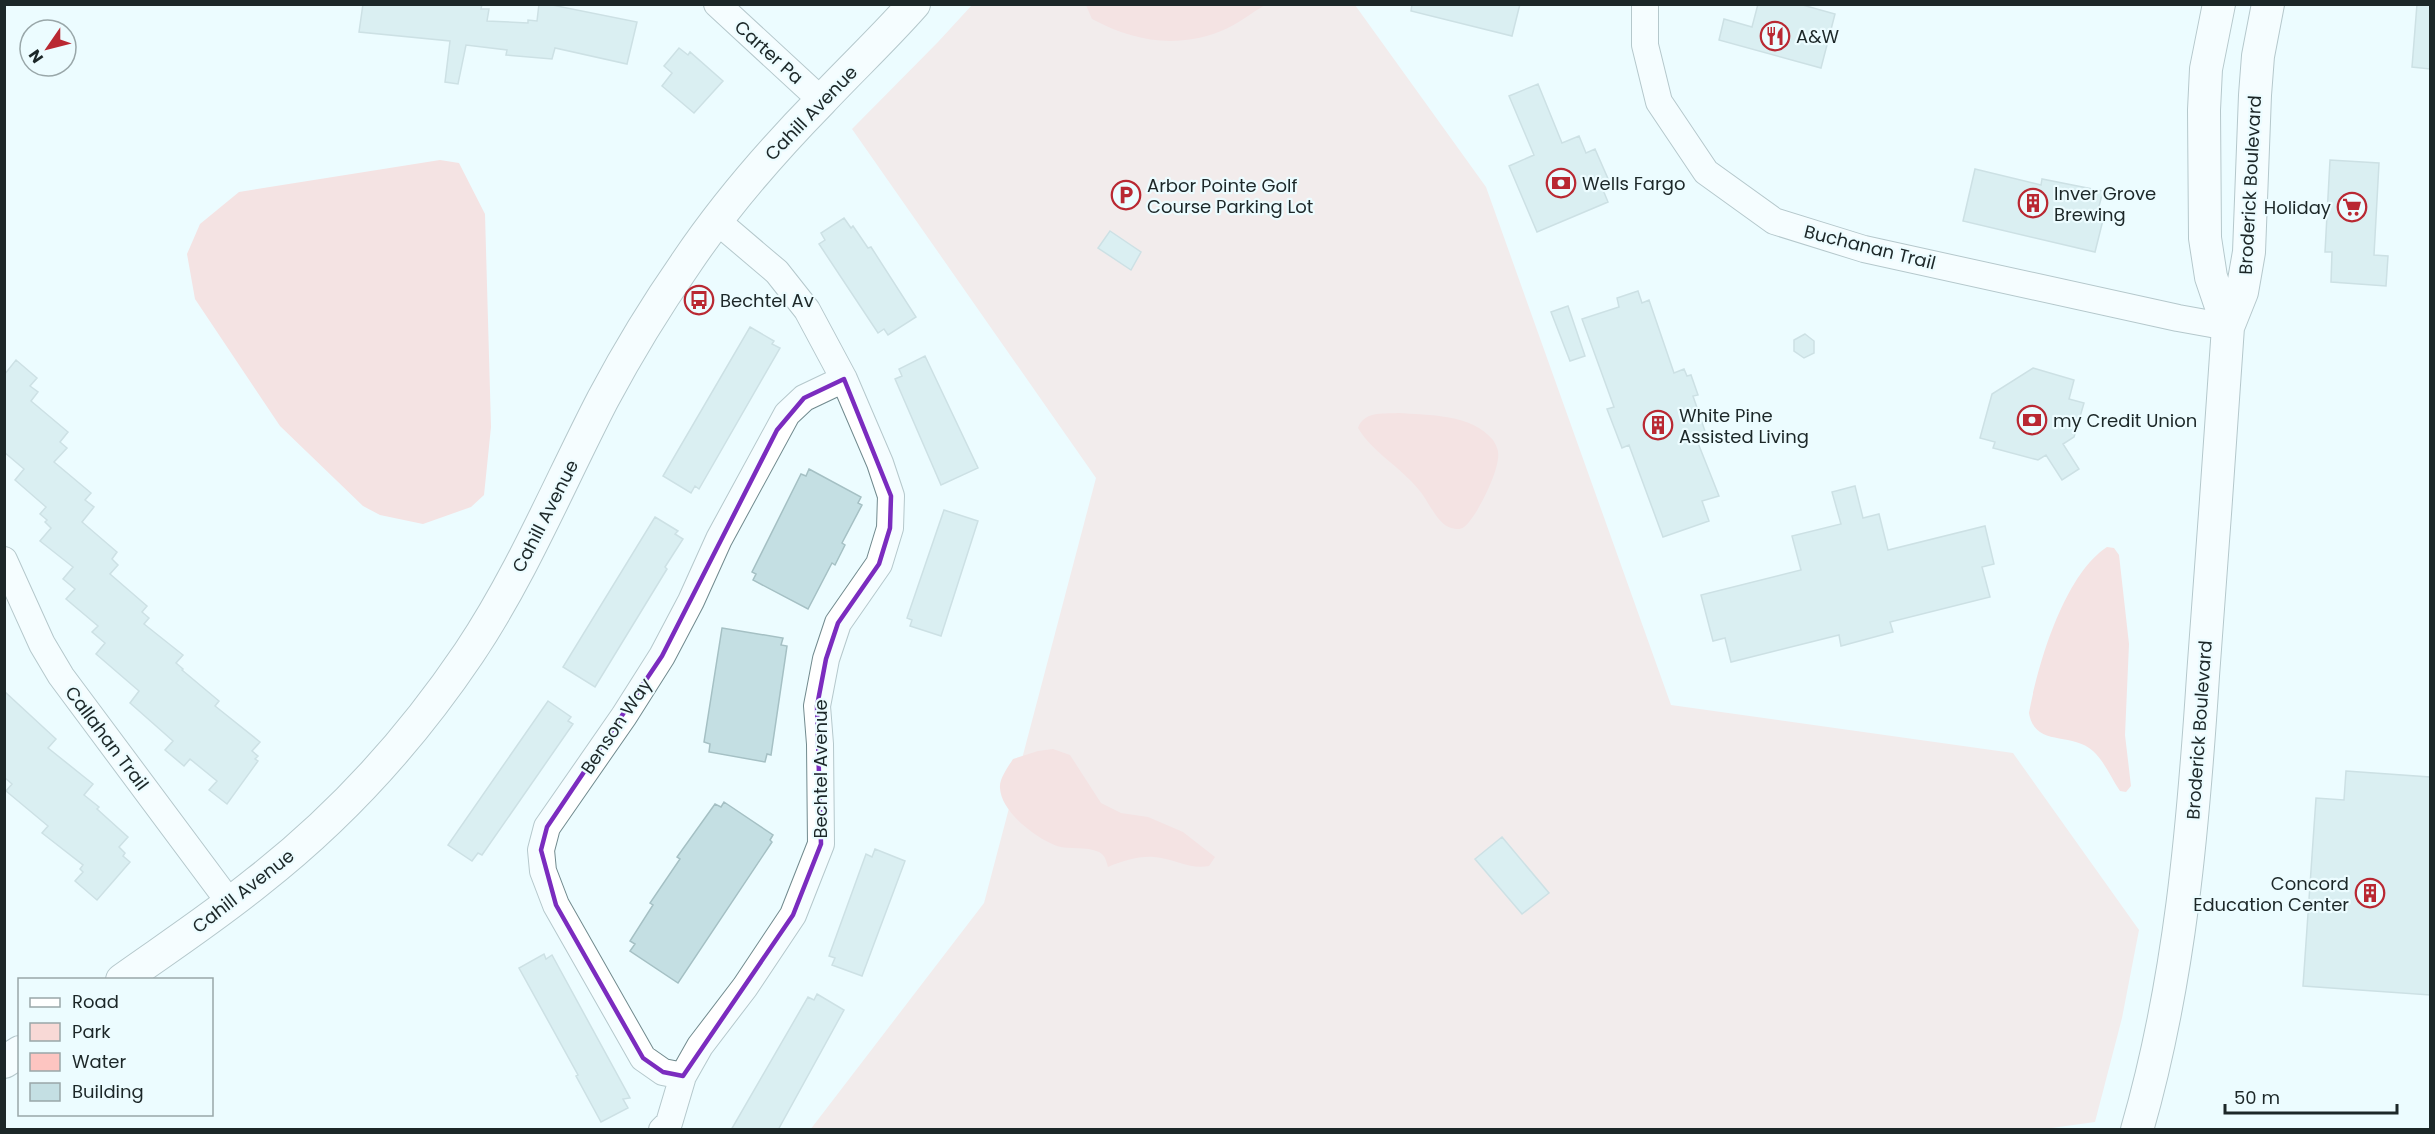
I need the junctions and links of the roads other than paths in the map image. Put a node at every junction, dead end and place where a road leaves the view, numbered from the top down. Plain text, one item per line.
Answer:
1 (717, 4) edge
2 (914, 4) edge
3 (1645, 4) edge
4 (2219, 4) edge
5 (2268, 4) edge
6 (821, 100) junction
7 (717, 221) junction
8 (2228, 327) junction
9 (844, 379) junction
10 (4, 560) edge
11 (230, 903) junction
12 (125, 978) edge
13 (18, 1053) edge
14 (4, 1062) edge
15 (683, 1076) junction
16 (662, 1130) edge
17 (2137, 1130) edge

1 - 6 street, Carter Pa
2 - 6 street, Cahill Avenue
3 - 8 street, Buchanan Trail
4 - 8 street, Broderick Boulevard
5 - 8 street, Broderick Boulevard
6 - 7 street, Cahill Avenue
7 - 9 street, Bechtel Avenue
7 - 11 street, Cahill Avenue
8 - 17 street, Broderick Boulevard
9 - 15 street, Bechtel Avenue
9 - 15 street, Benson Way
10 - 11 street, Callahan Trail
11 - 12 street, Cahill Avenue
13 - 14 street
15 - 16 street, Bechtel Avenue

